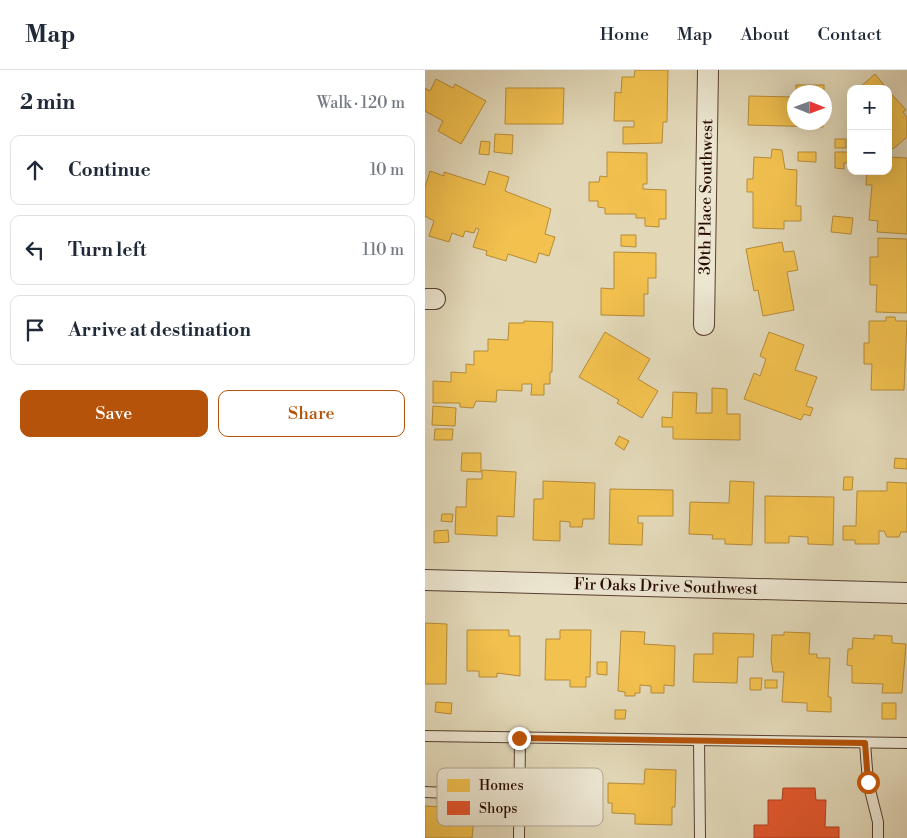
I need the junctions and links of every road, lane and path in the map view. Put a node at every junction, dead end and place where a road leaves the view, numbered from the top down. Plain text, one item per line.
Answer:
1 (708, 70) edge
2 (703, 325) dead end
3 (425, 580) edge
4 (907, 593) edge
5 (425, 736) edge
6 (519, 738) junction
7 (699, 740) junction
8 (865, 743) junction
9 (907, 744) edge
10 (518, 768) edge
11 (699, 838) edge
12 (878, 838) edge

1 - 2 street, 30th Place Southwest
3 - 4 street, Fir Oaks Drive Southwest
5 - 6 lane
6 - 7 lane
6 - 10 lane
7 - 8 lane
7 - 11 lane
8 - 9 lane
8 - 12 lane

